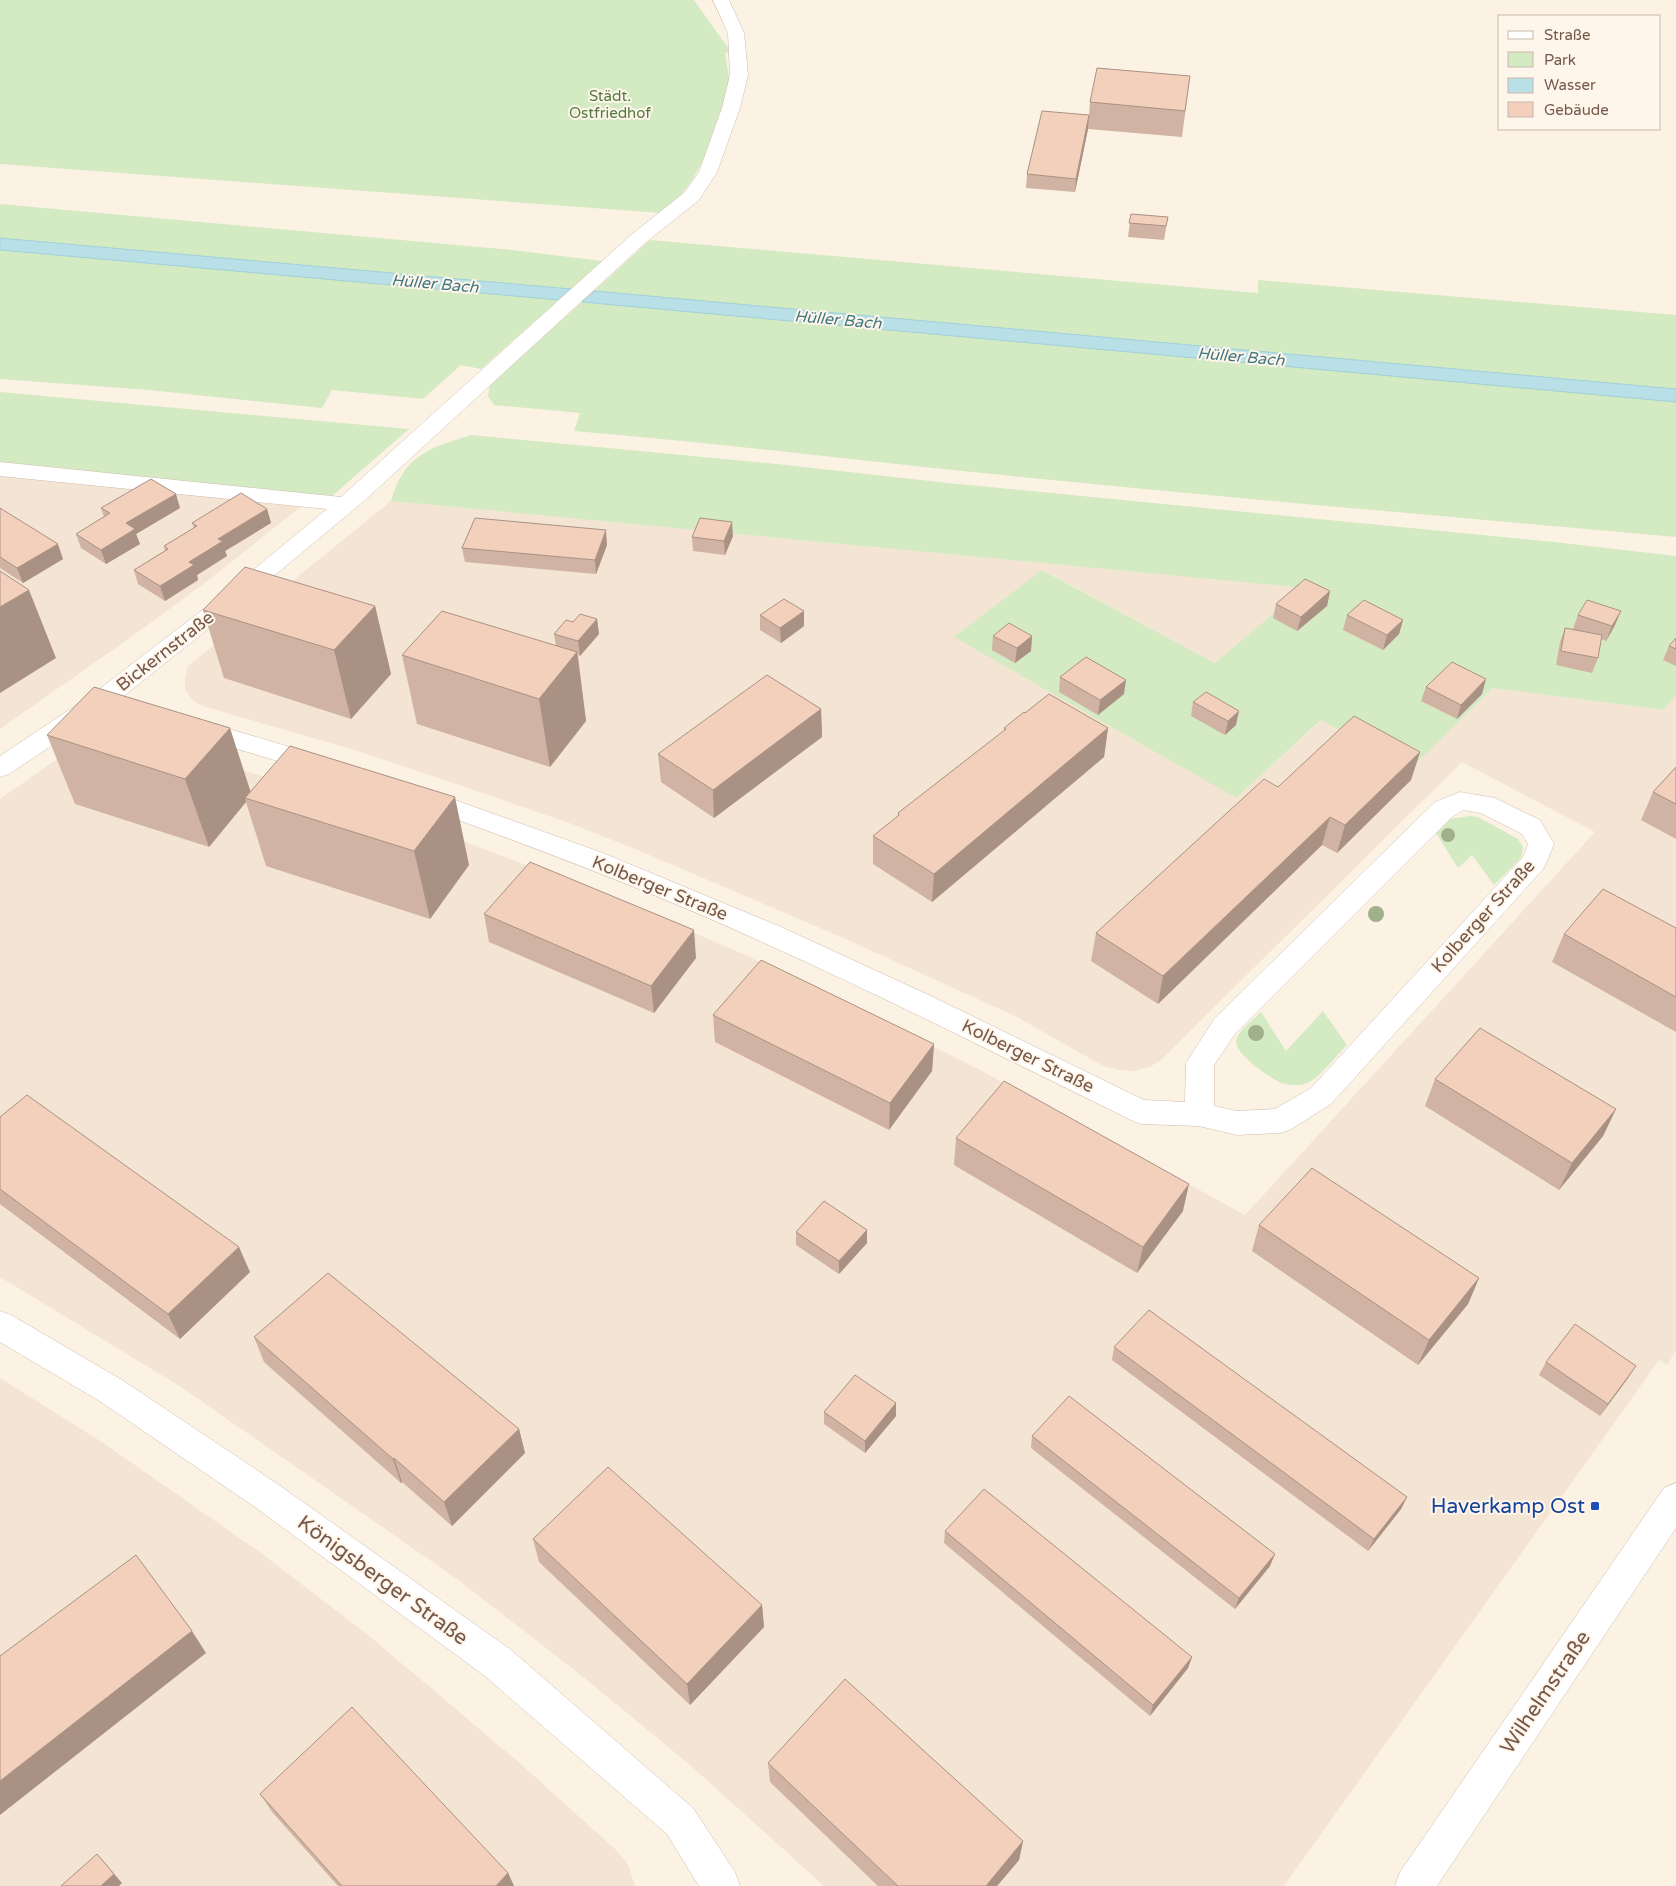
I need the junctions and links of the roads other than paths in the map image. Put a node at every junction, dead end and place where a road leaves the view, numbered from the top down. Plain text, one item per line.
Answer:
1 (721, 0) edge
2 (0, 469) edge
3 (346, 504) junction
4 (102, 700) junction
5 (131, 708) edge
6 (179, 723) edge
7 (0, 768) edge
8 (342, 772) edge
9 (399, 789) edge
10 (1199, 1114) junction
11 (0, 1325) edge
12 (1676, 1499) edge
13 (721, 1886) edge
14 (1414, 1886) edge

1 - 3 street, Bickernstraße
2 - 3 street
3 - 4 street, Bickernstraße
4 - 5 street
4 - 7 street, Bickernstraße
6 - 8 street
9 - 10 street, Kolberger Straße
10 - 10 street, Kolberger Straße
11 - 13 street, Königsberger Straße
12 - 14 street, Wilhelmstraße

